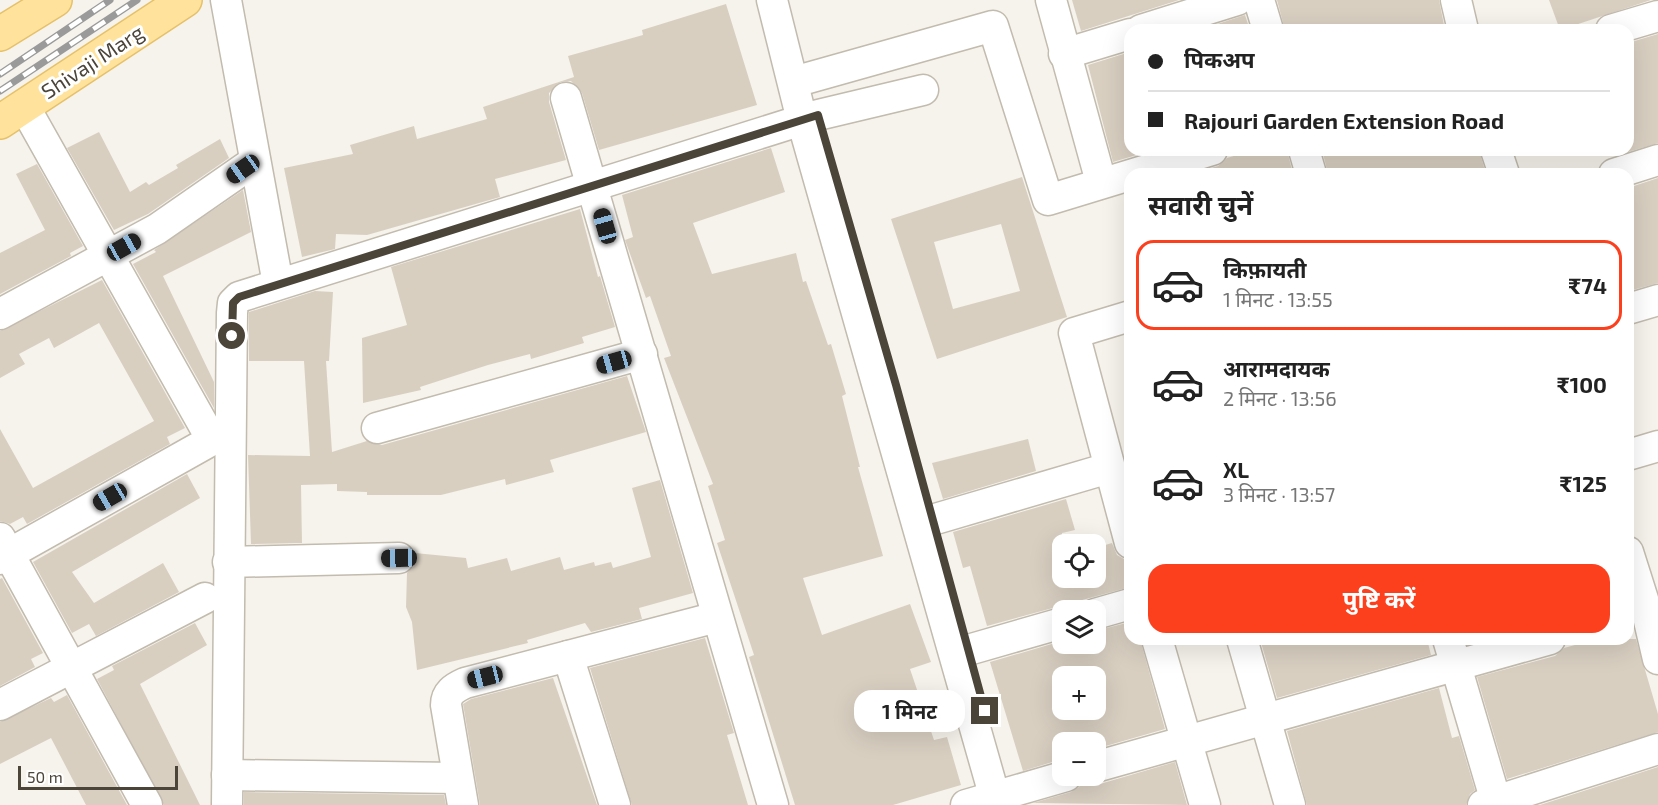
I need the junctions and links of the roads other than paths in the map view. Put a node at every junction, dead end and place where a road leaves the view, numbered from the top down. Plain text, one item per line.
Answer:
1 (55, 0) edge
2 (185, 0) edge
3 (225, 0) edge
4 (772, 0) edge
5 (791, 0) edge
6 (1051, 0) edge
7 (1238, 0) edge
8 (1259, 0) edge
9 (1456, 0) edge
10 (1658, 16) edge
11 (1160, 24) edge
12 (1266, 24) edge
13 (1462, 24) edge
14 (1631, 24) edge
15 (0, 34) edge
16 (1124, 36) edge
17 (1064, 54) junction
18 (808, 78) junction
19 (923, 90) dead end
20 (566, 98) dead end
21 (12, 114) edge
22 (810, 117) junction
23 (1191, 156) edge
24 (1658, 160) edge
25 (255, 161) junction
26 (1150, 168) edge
27 (1633, 168) edge
28 (1124, 175) edge
29 (1101, 182) junction
30 (593, 183) junction
31 (108, 256) junction
32 (278, 284) junction
33 (1658, 300) edge
34 (1634, 307) edge
35 (0, 314) edge
36 (1124, 318) edge
37 (642, 354) junction
38 (377, 429) dead end
39 (1658, 446) edge
40 (1634, 453) edge
41 (1109, 468) junction
42 (932, 520) junction
43 (1124, 522) edge
44 (3, 550) edge
45 (399, 558) dead end
46 (228, 562) junction
47 (1634, 574) edge
48 (205, 598) dead end
49 (1124, 606) edge
50 (1106, 611) edge
51 (1644, 612) edge
52 (717, 617) junction
53 (1052, 626) edge
54 (1158, 645) edge
55 (1244, 645) edge
56 (1505, 645) edge
57 (968, 650) junction
58 (1452, 652) edge
59 (568, 656) junction
60 (1658, 659) edge
61 (72, 665) junction
62 (0, 705) edge
63 (1266, 719) junction
64 (1186, 742) junction
65 (1658, 749) edge
66 (1106, 764) edge
67 (227, 775) junction
68 (1052, 781) edge
69 (460, 792) edge
70 (1003, 800) edge
71 (1492, 804) edge
72 (147, 805) edge
73 (227, 805) edge
74 (615, 805) edge
75 (773, 805) edge
76 (966, 805) edge
77 (1205, 805) edge
78 (1290, 805) edge

1 - 15 main road
2 - 21 main road, Shivaji Marg
3 - 25 street
4 - 22 street
5 - 18 street
6 - 17 street
7 - 11 street
8 - 12 street
9 - 13 street
10 - 14 street
16 - 17 street
17 - 29 street
18 - 22 street
18 - 29 street
19 - 22 street
20 - 30 street
21 - 31 street
22 - 30 street
22 - 42 street
22 - 70 street
23 - 26 street
24 - 27 street
25 - 31 street
25 - 32 street
28 - 29 street
30 - 32 street
30 - 37 street
31 - 35 street
31 - 44 street
32 - 46 street
33 - 34 street
36 - 41 street
37 - 38 street
37 - 52 street
39 - 40 street
41 - 42 street
41 - 43 street
42 - 57 street
44 - 61 street
45 - 46 street
46 - 67 street
47 - 51 street
48 - 61 street
49 - 50 street
51 - 60 street
52 - 59 street
52 - 75 street
53 - 57 street
54 - 64 street
55 - 63 street
56 - 58 street
57 - 70 street
58 - 63 street
58 - 71 street
59 - 69 street
59 - 74 street
61 - 62 street
61 - 72 street
63 - 64 street
63 - 78 street
64 - 66 street
64 - 77 street
65 - 71 street
67 - 69 street
67 - 73 street
68 - 70 street
70 - 76 street

